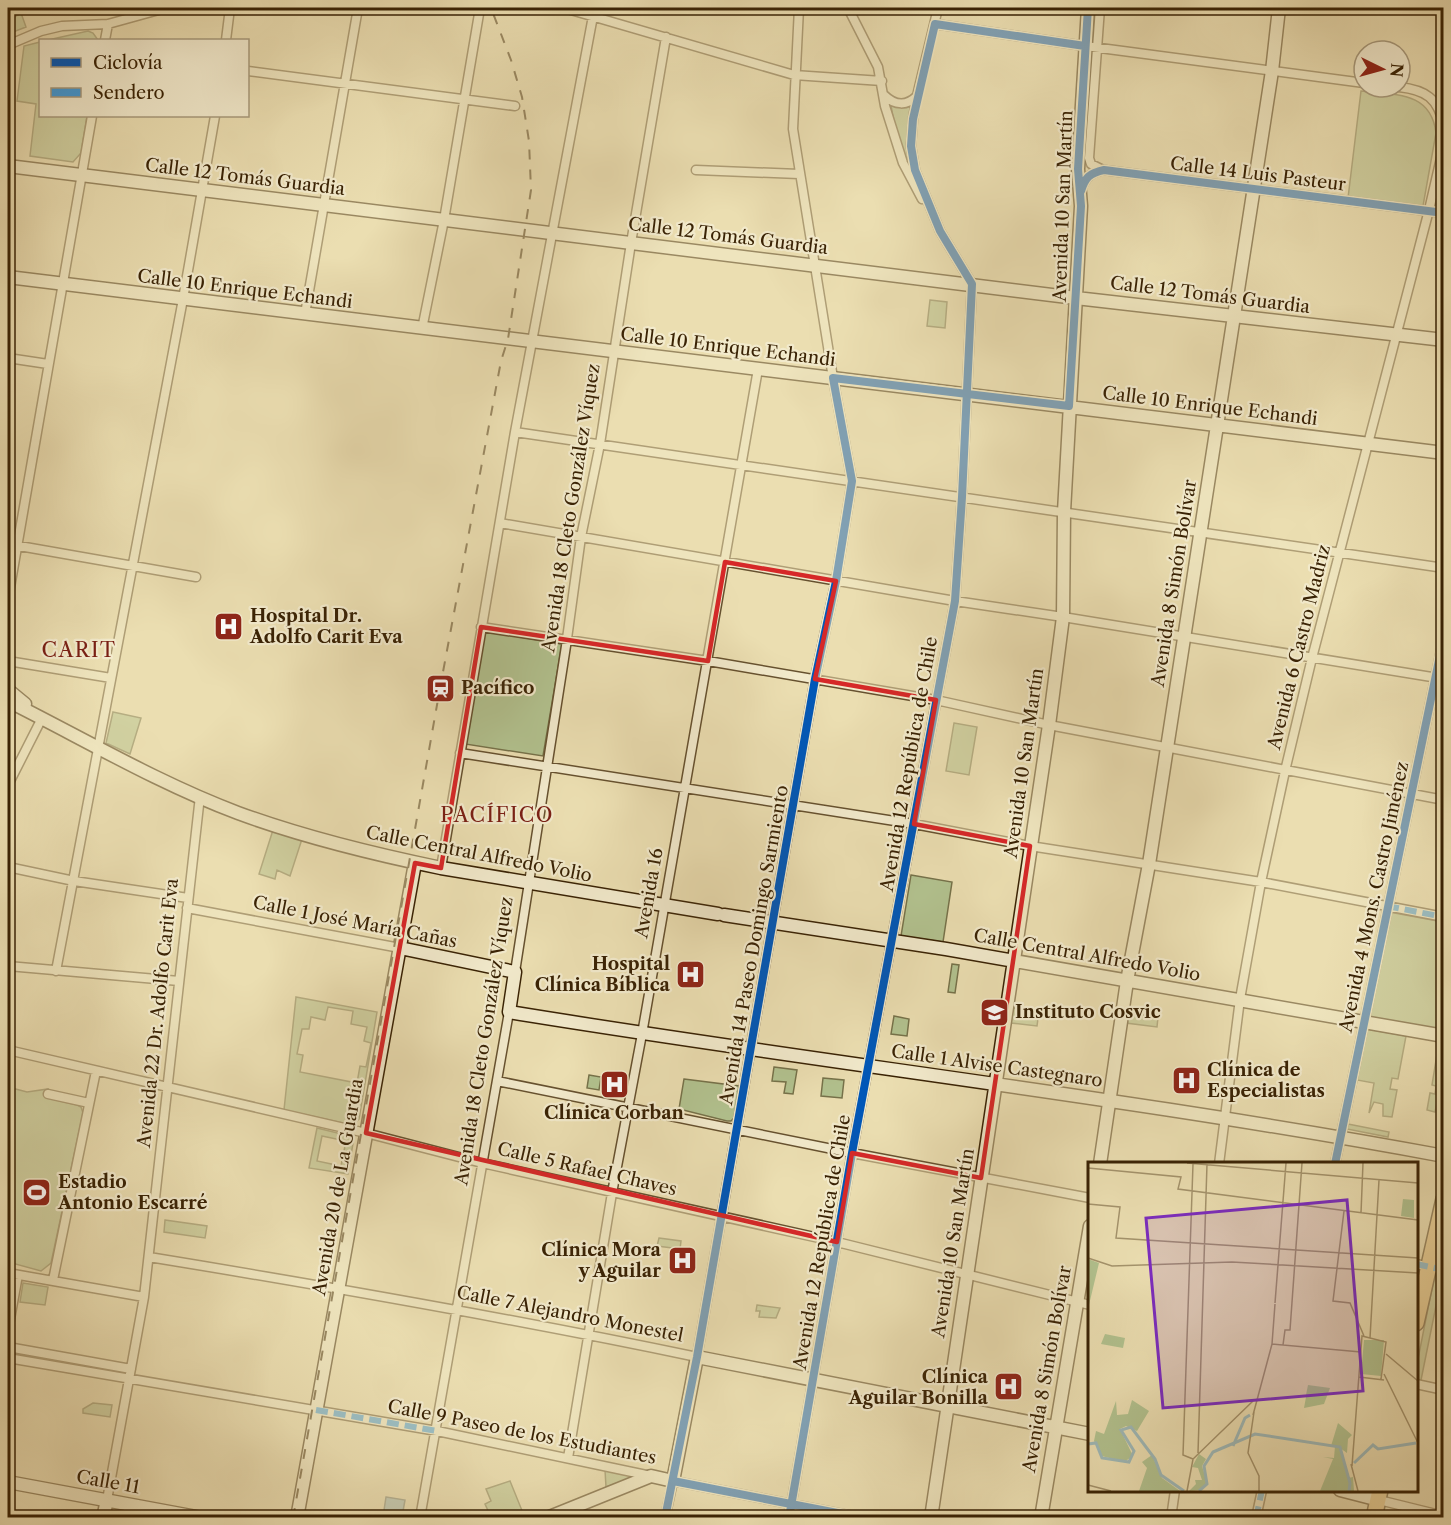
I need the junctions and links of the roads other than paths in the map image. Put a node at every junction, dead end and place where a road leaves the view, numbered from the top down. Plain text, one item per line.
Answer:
1 (166, 8) edge
2 (230, 8) edge
3 (358, 8) edge
4 (480, 8) edge
5 (564, 8) edge
6 (799, 8) edge
7 (848, 8) edge
8 (939, 8) edge
9 (1088, 8) edge
10 (1100, 8) edge
11 (1279, 8) edge
12 (593, 16) junction
13 (108, 24) junction
14 (934, 24) junction
15 (666, 37) junction
16 (105, 39) edge
17 (226, 39) edge
18 (8, 45) edge
19 (1090, 47) junction
20 (249, 71) edge
21 (1272, 71) junction
22 (794, 75) junction
23 (882, 81) junction
24 (1352, 81) edge
25 (344, 83) junction
26 (1412, 89) edge
27 (884, 95) junction
28 (917, 96) junction
29 (465, 99) junction
30 (515, 106) dead end
31 (92, 117) edge
32 (215, 117) edge
33 (1443, 126) edge
34 (1443, 145) edge
35 (8, 166) edge
36 (696, 170) dead end
37 (1104, 170) junction
38 (81, 174) junction
39 (799, 174) junction
40 (1253, 189) junction
41 (202, 190) junction
42 (1080, 192) junction
43 (323, 206) junction
44 (1429, 210) junction
45 (1443, 213) edge
46 (444, 220) junction
47 (940, 231) junction
48 (553, 232) junction
49 (631, 243) junction
50 (815, 265) junction
51 (8, 277) edge
52 (62, 284) junction
53 (972, 284) junction
54 (1076, 298) junction
55 (183, 299) junction
56 (305, 314) junction
57 (1233, 316) junction
58 (422, 329) junction
59 (1397, 334) junction
60 (1443, 340) edge
61 (532, 342) junction
62 (615, 351) junction
63 (8, 358) edge
64 (48, 364) junction
65 (758, 369) junction
66 (833, 378) junction
67 (966, 393) junction
68 (1069, 406) junction
69 (1217, 425) junction
70 (515, 432) junction
71 (600, 444) junction
72 (1368, 445) junction
73 (1443, 453) edge
74 (742, 465) junction
75 (852, 481) junction
76 (962, 497) junction
77 (1064, 512) junction
78 (500, 523) junction
79 (1201, 532) junction
80 (581, 537) junction
81 (12, 544) edge
82 (1340, 553) junction
83 (725, 562) junction
84 (131, 566) junction
85 (1443, 568) edge
86 (196, 577) dead end
87 (836, 581) junction
88 (8, 599) edge
89 (955, 601) junction
90 (1063, 616) junction
91 (481, 627) junction
92 (1183, 636) junction
93 (1443, 636) edge
94 (567, 639) junction
95 (1312, 658) junction
96 (8, 661) edge
97 (708, 661) junction
98 (111, 678) junction
99 (1439, 678) edge
100 (815, 679) junction
101 (8, 690) edge
102 (936, 700) junction
103 (8, 701) edge
104 (8, 710) edge
105 (42, 718) junction
106 (1049, 725) junction
107 (97, 747) junction
108 (1167, 747) junction
109 (460, 753) junction
110 (547, 766) junction
111 (1285, 771) junction
112 (8, 785) edge
113 (684, 787) junction
114 (1410, 794) junction
115 (200, 796) junction
116 (1443, 800) edge
117 (793, 805) junction
118 (914, 824) junction
119 (1030, 846) junction
120 (415, 863) junction
121 (1149, 864) junction
122 (8, 867) edge
123 (441, 868) junction
124 (74, 881) junction
125 (1261, 882) junction
126 (529, 884) junction
127 (188, 898) junction
128 (1387, 906) junction
129 (664, 907) junction
130 (187, 908) junction
131 (1443, 917) edge
132 (773, 922) junction
133 (892, 940) junction
134 (400, 948) junction
135 (1013, 961) junction
136 (8, 966) edge
137 (56, 971) junction
138 (515, 972) junction
139 (179, 981) junction
140 (1127, 981) junction
141 (1240, 999) junction
142 (509, 1012) junction
143 (1363, 1022) junction
144 (642, 1034) junction
145 (1443, 1036) edge
146 (751, 1048) junction
147 (8, 1050) edge
148 (869, 1066) junction
149 (96, 1071) junction
150 (497, 1081) junction
151 (996, 1083) junction
152 (168, 1088) junction
153 (48, 1094) dead end
154 (1109, 1101) junction
155 (89, 1103) junction
156 (628, 1107) junction
157 (1225, 1118) junction
158 (738, 1129) junction
159 (366, 1133) junction
160 (1341, 1137) junction
161 (852, 1153) junction
162 (1443, 1156) edge
163 (1100, 1162) edge
164 (1219, 1162) edge
165 (1335, 1162) edge
166 (482, 1163) junction
167 (981, 1178) junction
168 (612, 1193) junction
169 (1088, 1198) edge
170 (1443, 1199) edge
171 (723, 1216) junction
172 (1088, 1232) edge
173 (837, 1242) junction
174 (149, 1257) junction
175 (1429, 1267) edge
176 (8, 1273) edge
177 (18, 1275) junction
178 (966, 1276) junction
179 (53, 1280) junction
180 (338, 1288) junction
181 (144, 1297) junction
182 (1076, 1302) junction
183 (1088, 1305) edge
184 (458, 1310) junction
185 (1418, 1314) edge
186 (8, 1330) edge
187 (589, 1334) junction
188 (8, 1347) edge
189 (697, 1357) junction
190 (8, 1358) edge
191 (131, 1368) junction
192 (129, 1379) junction
193 (812, 1379) junction
194 (1418, 1384) edge
195 (1443, 1390) edge
196 (947, 1407) junction
197 (316, 1410) junction
198 (1055, 1428) junction
199 (437, 1431) junction
200 (1088, 1434) edge
201 (568, 1458) junction
202 (651, 1476) junction
203 (673, 1481) junction
204 (8, 1482) edge
205 (1175, 1492) edge
206 (1262, 1492) edge
207 (1350, 1492) edge
208 (1379, 1495) edge
209 (107, 1500) junction
210 (133, 1504) junction
211 (792, 1504) junction
212 (568, 1514) edge
213 (1443, 1516) edge
214 (104, 1518) edge
215 (114, 1518) edge
216 (122, 1518) edge
217 (163, 1518) edge
218 (202, 1518) edge
219 (297, 1518) edge
220 (420, 1518) edge
221 (546, 1518) edge
222 (665, 1518) edge
223 (789, 1518) edge
224 (863, 1518) edge
225 (931, 1518) edge
226 (1041, 1518) edge
227 (1171, 1518) edge
228 (1256, 1518) edge
229 (1374, 1518) edge

1 - 13 street
2 - 17 street
3 - 25 street
4 - 29 street
5 - 12 street
6 - 22 street, Avenida 14 Paseo Domingo Sarmiento
7 - 23 street
8 - 14 street
9 - 19 street, Avenida 10 San Martín
10 - 19 street, Avenida 10 San Martín
11 - 21 street, Avenida 8 Simón Bolívar
12 - 15 street
12 - 48 street
13 - 16 street
13 - 18 street
14 - 19 street
14 - 28 street
15 - 22 street
15 - 49 street, Avenida 18 Cleto González Víquez
19 - 21 street
19 - 37 street, Avenida 10 San Martín
19 - 42 street, Avenida 10 San Martín
20 - 25 street
21 - 24 street
21 - 40 street, Avenida 8 Simón Bolívar
22 - 23 street
22 - 39 street, Avenida 14 Paseo Domingo Sarmiento
23 - 27 street
25 - 29 street
25 - 43 street
26 - 33 street
27 - 28 street
27 - 47 street
28 - 47 street
29 - 30 street
29 - 46 street
31 - 38 street
32 - 41 street
34 - 44 street, Avenida 6 Castro Madriz
35 - 38 street, Calle 12 Tomás Guardia
36 - 39 street
37 - 40 street, Calle 14 Luis Pasteur
37 - 42 street
38 - 41 street, Calle 12 Tomás Guardia
38 - 52 street
39 - 50 street, Avenida 14 Paseo Domingo Sarmiento
40 - 44 street, Calle 14 Luis Pasteur
40 - 57 street, Avenida 8 Simón Bolívar
41 - 43 street, Calle 12 Tomás Guardia
41 - 55 street
42 - 54 street, Avenida 10 San Martín
43 - 46 street, Calle 12 Tomás Guardia
43 - 56 street
44 - 45 street, Calle 14 Luis Pasteur
44 - 59 street, Avenida 6 Castro Madriz
46 - 48 street, Calle 12 Tomás Guardia
46 - 58 street
47 - 53 street
48 - 49 street, Calle 12 Tomás Guardia
48 - 61 street
49 - 50 street, Calle 12 Tomás Guardia
49 - 62 street, Avenida 18 Cleto González Víquez
50 - 53 street, Calle 12 Tomás Guardia
50 - 66 street, Avenida 14 Paseo Domingo Sarmiento
51 - 52 street, Calle 10 Enrique Echandi
52 - 55 street, Calle 10 Enrique Echandi
52 - 64 street
53 - 54 street, Calle 12 Tomás Guardia
53 - 67 street, Avenida 12 República de Chile
54 - 57 street, Calle 12 Tomás Guardia
54 - 68 street, Avenida 10 San Martín
55 - 56 street, Calle 10 Enrique Echandi
55 - 84 street
56 - 58 street, Calle 10 Enrique Echandi
57 - 59 street, Calle 12 Tomás Guardia
57 - 69 street, Avenida 8 Simón Bolívar
58 - 61 street, Calle 10 Enrique Echandi
59 - 60 street, Calle 12 Tomás Guardia
59 - 72 street, Avenida 6 Castro Madriz
61 - 62 street, Calle 10 Enrique Echandi
61 - 70 street
62 - 65 street, Calle 10 Enrique Echandi
62 - 71 street, Avenida 18 Cleto González Víquez
63 - 64 street
64 - 81 street
65 - 66 street, Calle 10 Enrique Echandi
65 - 74 street, Avenida 16
66 - 67 street, Calle 10 Enrique Echandi
66 - 75 street, Avenida 14 Paseo Domingo Sarmiento
67 - 68 street, Calle 10 Enrique Echandi
67 - 76 street, Avenida 12 República de Chile
68 - 69 street, Calle 10 Enrique Echandi
68 - 77 street, Avenida 10 San Martín
69 - 72 street, Calle 10 Enrique Echandi
69 - 79 street, Avenida 8 Simón Bolívar
70 - 71 street
70 - 78 street
71 - 74 street
71 - 80 street, Avenida 18 Cleto González Víquez
72 - 73 street, Calle 10 Enrique Echandi
72 - 82 street, Avenida 6 Castro Madriz
74 - 75 street
74 - 83 street, Avenida 16
75 - 76 street
75 - 87 street, Avenida 14 Paseo Domingo Sarmiento
76 - 77 street
76 - 89 street, Avenida 12 República de Chile
77 - 79 street
77 - 90 street, Avenida 10 San Martín
78 - 80 street
78 - 91 street
79 - 82 street
79 - 92 street, Avenida 8 Simón Bolívar
80 - 83 street
80 - 94 street, Avenida 18 Cleto González Víquez
81 - 84 street
81 - 88 street
82 - 85 street
82 - 95 street, Avenida 6 Castro Madriz
83 - 87 street
83 - 97 street, Avenida 16
84 - 86 street
84 - 98 street
87 - 89 street
87 - 100 street, Avenida 14 Paseo Domingo Sarmiento
89 - 90 street
89 - 102 street, Avenida 12 República de Chile
90 - 92 street
90 - 106 street, Avenida 10 San Martín
91 - 94 street
91 - 109 street
92 - 95 street
92 - 108 street, Avenida 8 Simón Bolívar
93 - 99 street, Avenida 4 Mons. Castro Jiménez
94 - 97 street
94 - 110 street, Avenida 18 Cleto González Víquez
95 - 99 street
95 - 111 street, Avenida 6 Castro Madriz
96 - 98 street
97 - 100 street
97 - 113 street, Avenida 16
98 - 107 street
99 - 114 street, Avenida 4 Mons. Castro Jiménez
100 - 102 street
100 - 117 street, Avenida 14 Paseo Domingo Sarmiento
101 - 105 street
102 - 106 street
102 - 118 street, Avenida 12 República de Chile
103 - 105 street, Calle Central Alfredo Volio
104 - 105 street, Calle Central Alfredo Volio
105 - 107 street, Calle Central Alfredo Volio
105 - 112 street
106 - 108 street
106 - 119 street, Avenida 10 San Martín
107 - 115 street, Calle Central Alfredo Volio
107 - 124 street
108 - 111 street
108 - 121 street, Avenida 8 Simón Bolívar
109 - 110 street
109 - 123 street
110 - 113 street
110 - 126 street, Avenida 18 Cleto González Víquez
111 - 114 street
111 - 125 street, Avenida 6 Castro Madriz
113 - 117 street
113 - 129 street, Avenida 16
114 - 116 street
114 - 128 street, Avenida 4 Mons. Castro Jiménez
115 - 120 street, Calle Central Alfredo Volio
115 - 127 street, Avenida 22 Dr. Adolfo Carit Eva
117 - 118 street
117 - 132 street, Avenida 14 Paseo Domingo Sarmiento
118 - 119 street
118 - 133 street, Avenida 12 República de Chile
119 - 121 street
119 - 135 street, Avenida 10 San Martín
120 - 123 street, Calle Central Alfredo Volio
120 - 134 street, Avenida 20 de La Guardia
121 - 125 street
121 - 140 street, Avenida 8 Simón Bolívar
122 - 124 street
123 - 126 street, Calle Central Alfredo Volio
124 - 127 street
124 - 137 street
125 - 128 street
125 - 141 street, Avenida 6 Castro Madriz
126 - 129 street, Calle Central Alfredo Volio
126 - 138 street, Avenida 18 Cleto González Víquez
127 - 130 street, Avenida 22 Dr. Adolfo Carit Eva
128 - 131 street
128 - 143 street, Avenida 4 Mons. Castro Jiménez
129 - 132 street, Calle Central Alfredo Volio
129 - 144 street, Avenida 16
130 - 134 street, Calle 1 José María Cañas
130 - 139 street, Avenida 22 Dr. Adolfo Carit Eva
132 - 133 street, Calle Central Alfredo Volio
132 - 146 street, Avenida 14 Paseo Domingo Sarmiento
133 - 135 street, Calle Central Alfredo Volio
133 - 148 street, Avenida 12 República de Chile
134 - 138 street, Calle 1 José María Cañas
134 - 159 street, Avenida 20 de La Guardia
135 - 140 street, Calle Central Alfredo Volio
135 - 151 street, Avenida 10 San Martín
136 - 137 street
137 - 139 street
138 - 142 street, Avenida 18 Cleto González Víquez
139 - 152 street, Avenida 22 Dr. Adolfo Carit Eva
140 - 141 street, Calle Central Alfredo Volio
140 - 154 street, Avenida 8 Simón Bolívar
141 - 143 street, Calle Central Alfredo Volio
141 - 157 street, Avenida 6 Castro Madriz
142 - 144 street, Calle 1 Alvise Castegnaro
142 - 150 street, Avenida 18 Cleto González Víquez
143 - 145 street, Calle Central Alfredo Volio
143 - 160 street, Avenida 4 Mons. Castro Jiménez
144 - 146 street, Calle 1 Alvise Castegnaro
144 - 156 street, Avenida 16
146 - 148 street, Calle 1 Alvise Castegnaro
146 - 158 street, Avenida 14 Paseo Domingo Sarmiento
147 - 149 street, Calle 5 Rafael Chaves
148 - 151 street, Calle 1 Alvise Castegnaro
148 - 161 street, Avenida 12 República de Chile
149 - 152 street, Calle 5 Rafael Chaves
149 - 155 street
150 - 156 street
150 - 166 street, Avenida 18 Cleto González Víquez
151 - 154 street, Calle 1 Alvise Castegnaro
151 - 167 street, Avenida 10 San Martín
152 - 159 street, Calle 5 Rafael Chaves
152 - 174 street, Avenida 22 Dr. Adolfo Carit Eva
153 - 155 street
154 - 157 street, Calle 1 Alvise Castegnaro
154 - 163 street, Avenida 8 Simón Bolívar
155 - 179 street
156 - 158 street
156 - 168 street, Avenida 16
157 - 160 street, Calle 1 Alvise Castegnaro
157 - 164 street, Avenida 6 Castro Madriz
158 - 161 street
158 - 171 street, Avenida 14 Paseo Domingo Sarmiento
159 - 166 street, Calle 5 Rafael Chaves
159 - 180 street, Avenida 20 de La Guardia
160 - 162 street, Calle 1 Alvise Castegnaro
160 - 165 street, Avenida 4 Mons. Castro Jiménez
161 - 167 street
161 - 173 street, Avenida 12 República de Chile
166 - 168 street, Calle 5 Rafael Chaves
166 - 184 street, Avenida 18 Cleto González Víquez
167 - 169 street
167 - 178 street, Avenida 10 San Martín
168 - 171 street, Calle 5 Rafael Chaves
168 - 187 street, Avenida 16
170 - 175 highway
171 - 173 street, Calle 5 Rafael Chaves
171 - 189 street, Avenida 14 Paseo Domingo Sarmiento
172 - 182 street, Avenida 8 Simón Bolívar
173 - 178 street, Calle 5 Rafael Chaves
173 - 193 street, Avenida 12 República de Chile
174 - 180 street, Calle 7 Alejandro Monestel
174 - 181 street, Avenida 22 Dr. Adolfo Carit Eva
175 - 185 highway
176 - 177 street
177 - 179 street
177 - 186 street
178 - 182 street, Calle 5 Rafael Chaves
178 - 196 street, Avenida 10 San Martín
179 - 181 street
180 - 184 street, Calle 7 Alejandro Monestel
180 - 197 street, Avenida 20 de La Guardia
181 - 191 street, Avenida 22 Dr. Adolfo Carit Eva
182 - 183 street, Calle 5 Rafael Chaves
182 - 198 street, Avenida 8 Simón Bolívar
184 - 187 street, Calle 7 Alejandro Monestel
184 - 199 street, Avenida 18 Cleto González Víquez
187 - 189 street, Calle 7 Alejandro Monestel
187 - 201 street, Avenida 16
188 - 191 street
189 - 193 street, Calle 7 Alejandro Monestel
189 - 203 street, Avenida 14 Paseo Domingo Sarmiento
190 - 192 street, Calle 9 Paseo de los Estudiantes
191 - 192 street, Avenida 22 Dr. Adolfo Carit Eva
192 - 197 street, Calle 9 Paseo de los Estudiantes
192 - 209 street, Avenida 22 Dr. Adolfo Carit Eva
193 - 196 street, Calle 7 Alejandro Monestel
193 - 211 street, Avenida 12 República de Chile
194 - 195 street
196 - 198 street, Calle 7 Alejandro Monestel
196 - 225 street, Avenida 10 San Martín
197 - 199 street, Calle 9 Paseo de los Estudiantes
197 - 219 street, Avenida 20 de La Guardia
198 - 200 street, Calle 7 Alejandro Monestel
198 - 226 street, Avenida 8 Simón Bolívar
199 - 201 street, Calle 9 Paseo de los Estudiantes
199 - 220 street, Avenida 18 Cleto González Víquez
201 - 202 street, Calle 9 Paseo de los Estudiantes
202 - 203 street, Calle 9 Paseo de los Estudiantes
202 - 212 street
203 - 211 street, Calle 9 Paseo de los Estudiantes
203 - 222 street, Avenida 14 Paseo Domingo Sarmiento
204 - 209 street, Calle 11
205 - 227 street
206 - 228 street
207 - 208 street
208 - 213 street
208 - 229 highway
209 - 210 street, Calle 11
209 - 214 street, Avenida 22 Dr. Adolfo Carit Eva
210 - 215 street
210 - 218 street, Calle 11
211 - 223 street, Avenida 12 República de Chile
211 - 224 street, Calle 9 Paseo de los Estudiantes
212 - 221 street
216 - 217 street, Calle 11

